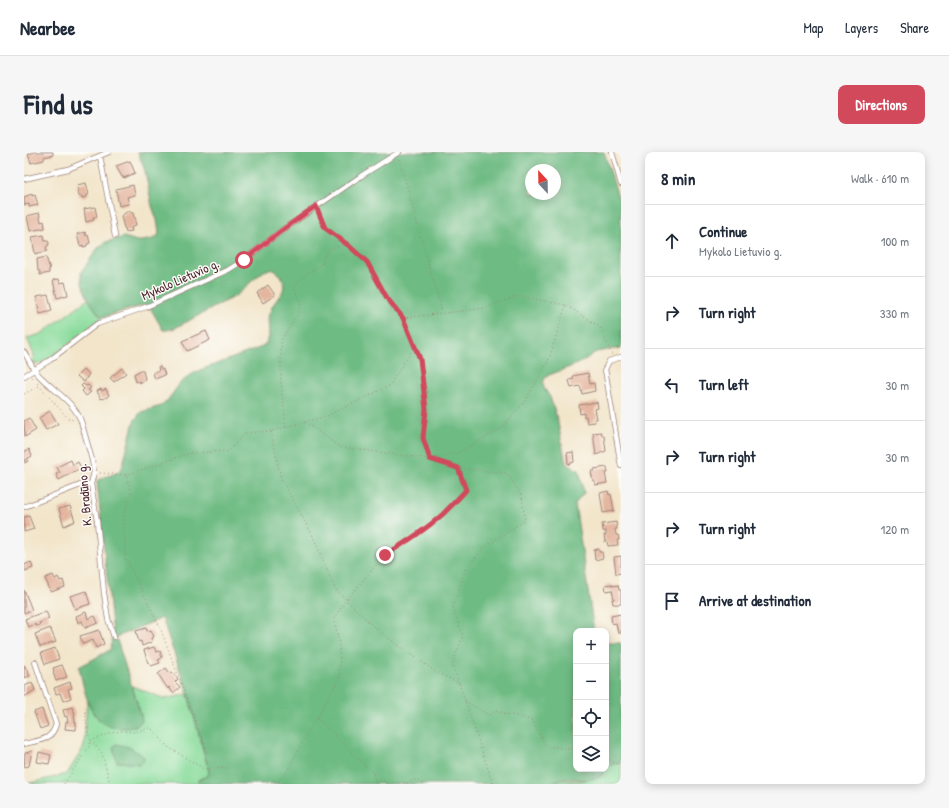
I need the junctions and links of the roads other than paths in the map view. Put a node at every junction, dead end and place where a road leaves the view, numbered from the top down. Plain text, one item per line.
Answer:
1 (108, 152) edge
2 (612, 152) edge
3 (398, 153) edge
4 (100, 156) junction
5 (24, 180) edge
6 (621, 184) edge
7 (115, 236) dead end
8 (24, 352) edge
9 (621, 357) edge
10 (34, 370) junction
11 (24, 376) edge
12 (621, 466) edge
13 (91, 484) junction
14 (24, 507) edge
15 (114, 637) dead end
16 (35, 662) dead end
17 (24, 744) edge

1 - 4 street
2 - 6 street
3 - 10 street, Mykolo Lietuvio g.
4 - 5 street
4 - 7 street
8 - 10 street, K. Bradūno g.
9 - 12 street
10 - 11 street, Mykolo Lietuvio g.
10 - 13 street, K. Bradūno g.
13 - 14 street
13 - 15 street, K. Bradūno g.
16 - 17 street

